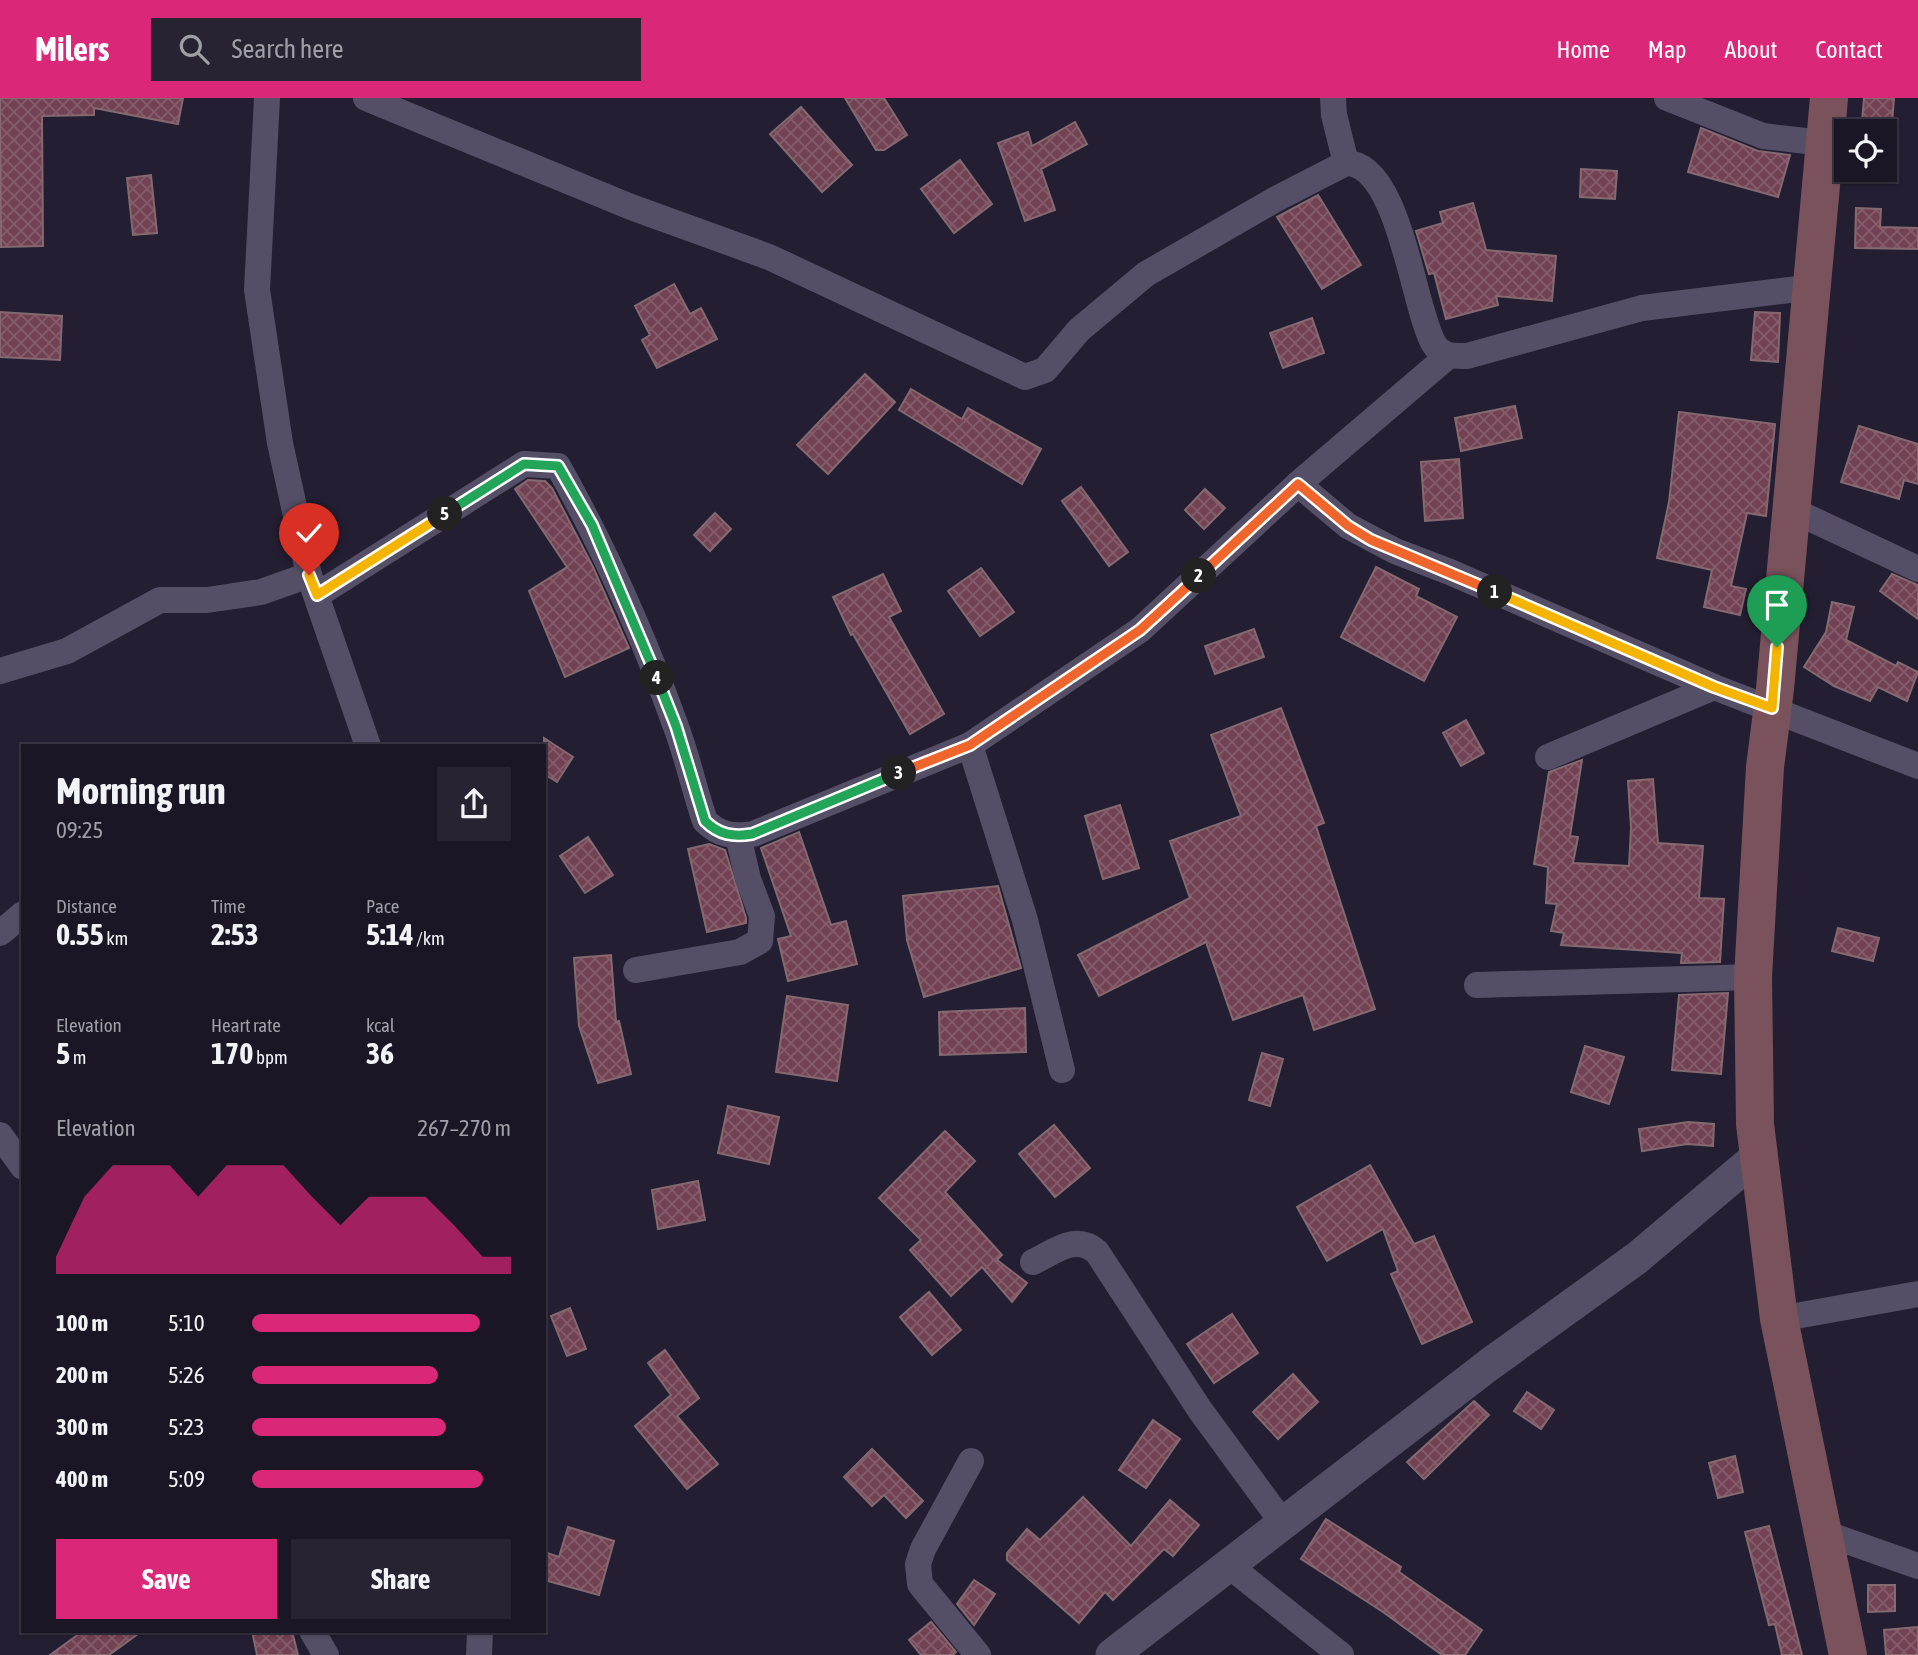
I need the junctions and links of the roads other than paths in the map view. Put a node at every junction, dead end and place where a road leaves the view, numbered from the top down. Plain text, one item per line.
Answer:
1 (267, 98) edge
2 (366, 98) edge
3 (1333, 98) edge
4 (1667, 98) edge
5 (1829, 98) edge
6 (1823, 144) junction
7 (1346, 163) junction
8 (1814, 287) junction
9 (1448, 356) junction
10 (1298, 484) junction
11 (1790, 509) junction
12 (1918, 569) edge
13 (313, 585) junction
14 (0, 671) edge
15 (1714, 687) junction
16 (1772, 708) junction
17 (367, 744) edge
18 (970, 745) junction
19 (1548, 757) dead end
20 (1918, 766) edge
21 (738, 836) junction
22 (21, 916) edge
23 (0, 933) edge
24 (636, 970) dead end
25 (1753, 977) junction
26 (1477, 985) dead end
27 (1062, 1070) dead end
28 (0, 1135) edge
29 (1759, 1155) junction
30 (21, 1164) edge
31 (1033, 1262) dead end
32 (1918, 1294) edge
33 (1779, 1319) junction
34 (971, 1461) dead end
35 (1282, 1522) junction
36 (1824, 1533) junction
37 (1227, 1564) junction
38 (1918, 1566) edge
39 (313, 1633) edge
40 (480, 1633) edge
41 (326, 1655) edge
42 (479, 1655) edge
43 (978, 1655) edge
44 (1112, 1655) edge
45 (1341, 1655) edge
46 (1848, 1655) edge

1 - 13 street
2 - 7 street
3 - 7 street
4 - 6 street
5 - 6 main road
6 - 8 main road
7 - 9 street
8 - 9 street
8 - 11 main road
9 - 10 street
10 - 15 street
10 - 18 street
11 - 12 street
11 - 16 main road
13 - 14 street
13 - 17 street
13 - 21 street
15 - 16 street
15 - 19 street
16 - 20 street
16 - 25 main road
18 - 21 street
18 - 27 street
21 - 24 street
22 - 23 street
25 - 26 street
25 - 29 main road
28 - 30 street
29 - 33 main road
29 - 35 street
31 - 35 street
32 - 33 street
33 - 36 main road
34 - 43 street
35 - 37 street
36 - 38 street
36 - 46 main road
37 - 44 street
37 - 45 street
39 - 41 street
40 - 42 street

